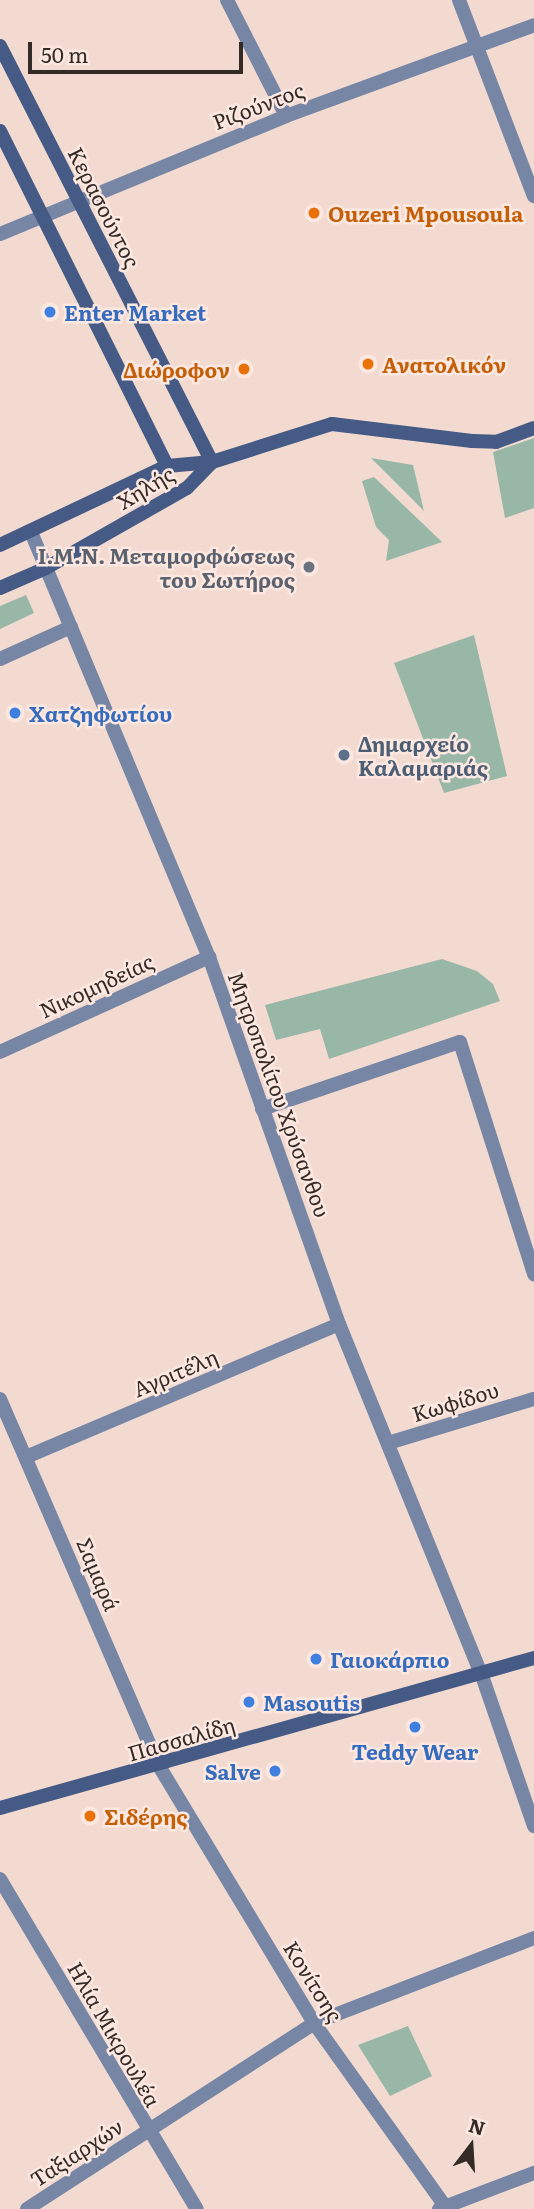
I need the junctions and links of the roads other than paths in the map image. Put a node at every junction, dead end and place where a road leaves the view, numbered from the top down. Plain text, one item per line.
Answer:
1 (227, 0) edge
2 (459, 0) edge
3 (534, 25) edge
4 (0, 46) edge
5 (476, 46) junction
6 (286, 116) junction
7 (0, 131) edge
8 (534, 196) edge
9 (76, 200) junction
10 (41, 215) junction
11 (0, 234) edge
12 (534, 428) edge
13 (212, 462) junction
14 (167, 466) junction
15 (32, 532) junction
16 (0, 545) edge
17 (46, 568) junction
18 (0, 588) edge
19 (71, 627) junction
20 (0, 659) edge
21 (209, 957) junction
22 (0, 1052) edge
23 (262, 1109) junction
24 (534, 1274) edge
25 (340, 1324) junction
26 (0, 1399) edge
27 (534, 1399) edge
28 (388, 1443) junction
29 (26, 1457) junction
30 (534, 1658) edge
31 (481, 1673) junction
32 (159, 1766) junction
33 (0, 1808) edge
34 (534, 1826) edge
35 (0, 1878) edge
36 (534, 1938) edge
37 (314, 2023) junction
38 (148, 2131) junction
39 (534, 2173) edge
40 (443, 2208) edge
41 (27, 2209) edge
42 (197, 2209) edge

1 - 6 street
2 - 5 street
3 - 5 street, Ριζούντος
4 - 9 main road, Κερασούντος
5 - 6 street, Ριζούντος
5 - 8 street
6 - 9 street, Ριζούντος
7 - 10 main road
9 - 10 street, Ριζούντος
9 - 13 main road, Κερασούντος
10 - 11 street, Ριζούντος
10 - 14 main road
12 - 13 main road
13 - 14 main road, Χηλής
13 - 17 main road, Χηλής
14 - 15 main road, Χηλής
15 - 16 main road, Χηλής
15 - 17 street, Μητροπολίτου Χρύσανθου
17 - 18 main road, Χηλής
17 - 19 street, Μητροπολίτου Χρύσανθου
19 - 20 street
19 - 21 street, Μητροπολίτου Χρύσανθου
21 - 22 street, Νικομηδείας
21 - 23 street, Μητροπολίτου Χρύσανθου
23 - 24 street
23 - 25 street, Μητροπολίτου Χρύσανθου
25 - 28 street, Μητροπολίτου Χρύσανθου
25 - 29 street, Αγριτέλη
26 - 29 street, Σαμαρά
27 - 28 street, Κωφίδου
28 - 31 street, Μητροπολίτου Χρύσανθου
29 - 32 street, Σαμαρά
30 - 31 main road, Πασσαλίδη
31 - 32 main road, Πασσαλίδη
31 - 34 street, Μητροπολίτου Χρύσανθου
32 - 33 main road, Πασσαλίδη
32 - 37 street, Κονίτσης
35 - 38 street, Ηλία Μικρουλέα
36 - 37 street, Ταξιαρχών
37 - 38 street, Ταξιαρχών
37 - 40 street, Κονίτσης
38 - 41 street, Ταξιαρχών
38 - 42 street, Ηλία Μικρουλέα
39 - 40 street

